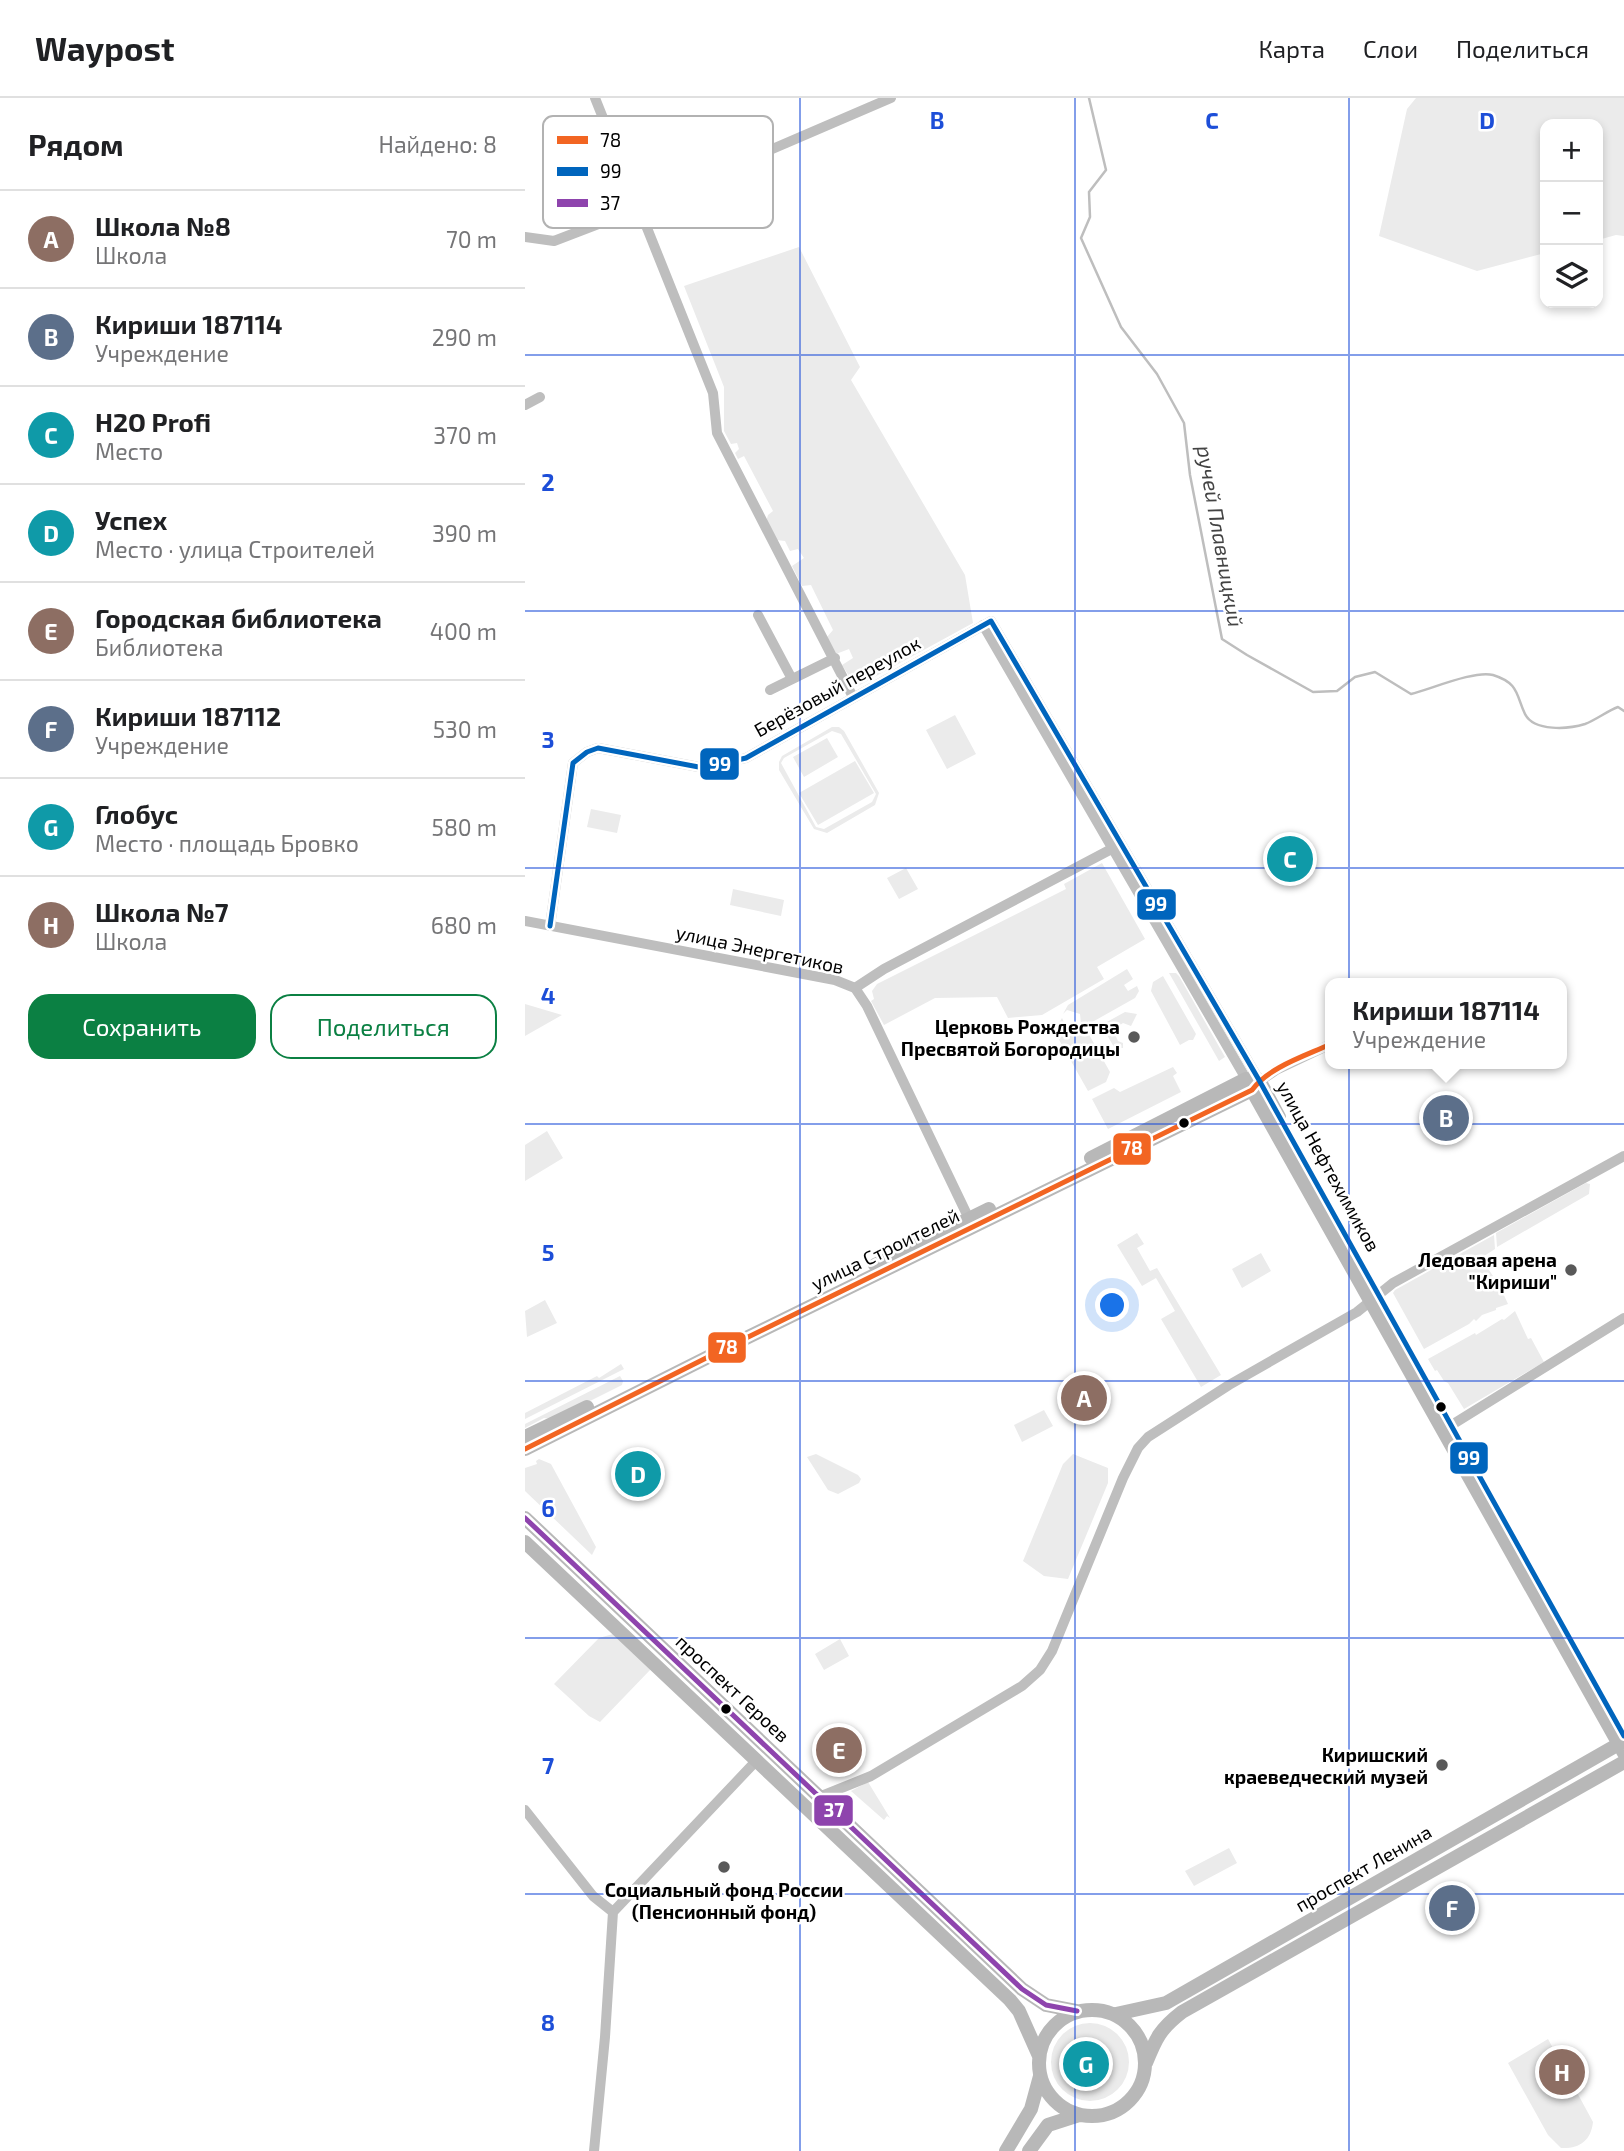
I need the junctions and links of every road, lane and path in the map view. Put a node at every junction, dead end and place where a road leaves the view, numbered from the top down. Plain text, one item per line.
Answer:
1 (595, 98) edge
2 (891, 98) edge
3 (602, 116) edge
4 (773, 149) edge
5 (588, 228) edge
6 (648, 228) edge
7 (525, 237) edge
8 (540, 397) dead end
9 (525, 405) edge
10 (758, 615) dead end
11 (987, 623) joint
12 (835, 658) junction
13 (792, 679) junction
14 (770, 690) dead end
15 (853, 697) junction
16 (1117, 847) junction
17 (525, 921) edge
18 (550, 926) junction
19 (855, 988) junction
20 (1325, 1047) edge
21 (1253, 1083) junction
22 (1624, 1156) edge
23 (972, 1223) junction
24 (1375, 1299) junction
25 (1624, 1318) edge
26 (1450, 1426) junction
27 (525, 1437) edge
28 (525, 1449) edge
29 (525, 1518) edge
30 (528, 1548) edge
31 (1623, 1744) edge
32 (757, 1760) junction
33 (1624, 1762) edge
34 (820, 1797) junction
35 (525, 1810) edge
36 (613, 1912) junction
37 (1077, 2011) junction
38 (1116, 2014) junction
39 (1039, 2056) junction
40 (1146, 2063) junction
41 (1040, 2076) junction
42 (1079, 2115) junction
43 (594, 2151) edge
44 (1006, 2151) edge
45 (1029, 2151) edge

1 - 3 street
2 - 4 street
5 - 7 street
6 - 12 street
8 - 9 street
10 - 13 street
11 - 15 street, Берёзовый переулок
11 - 16 street, улица Нефтехимиков
12 - 13 street
12 - 15 street
13 - 14 street
15 - 18 street, Берёзовый переулок
16 - 19 street, улица Энергетиков
16 - 21 street, улица Нефтехимиков
17 - 18 street, улица Энергетиков
18 - 19 street, улица Энергетиков
19 - 23 street
20 - 21 street, улица Строителей
21 - 23 street, улица Строителей
21 - 24 street, улица Нефтехимиков
22 - 24 street
23 - 27 street, улица Строителей
23 - 28 street, улица Строителей
24 - 26 street, улица Нефтехимиков
24 - 31 street
24 - 34 street
25 - 26 street
26 - 31 street, улица Нефтехимиков
29 - 34 street, проспект Героев
30 - 32 street, проспект Героев
31 - 38 street, проспект Ленина
32 - 36 street
32 - 39 street, проспект Героев
33 - 40 street, проспект Ленина
34 - 37 street, проспект Героев
35 - 36 street
36 - 43 street
37 - 38 street
37 - 39 street
38 - 40 street
39 - 41 street
40 - 42 street
41 - 42 street
41 - 44 street
42 - 45 street

